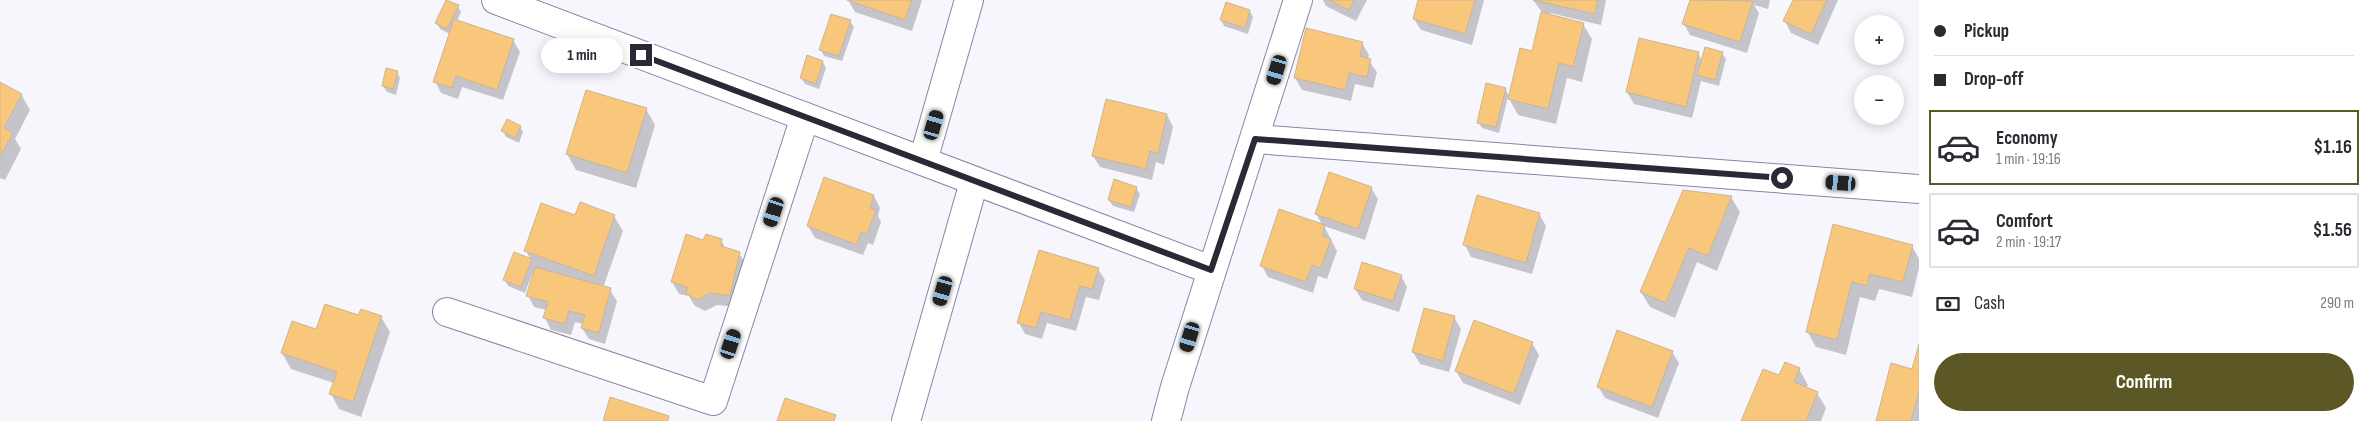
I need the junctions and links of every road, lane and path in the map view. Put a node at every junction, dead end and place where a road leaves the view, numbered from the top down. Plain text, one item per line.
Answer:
1 (496, 0) edge
2 (969, 0) edge
3 (1298, 0) edge
4 (804, 117) junction
5 (1255, 139) junction
6 (923, 161) junction
7 (974, 182) junction
8 (1919, 189) edge
9 (1211, 270) junction
10 (447, 312) dead end
11 (906, 421) edge
12 (1166, 421) edge

1 - 4 street
2 - 6 street
3 - 5 street
4 - 6 street
4 - 10 street
5 - 8 street
5 - 9 street
6 - 7 street
7 - 9 street
7 - 11 street
9 - 12 street

